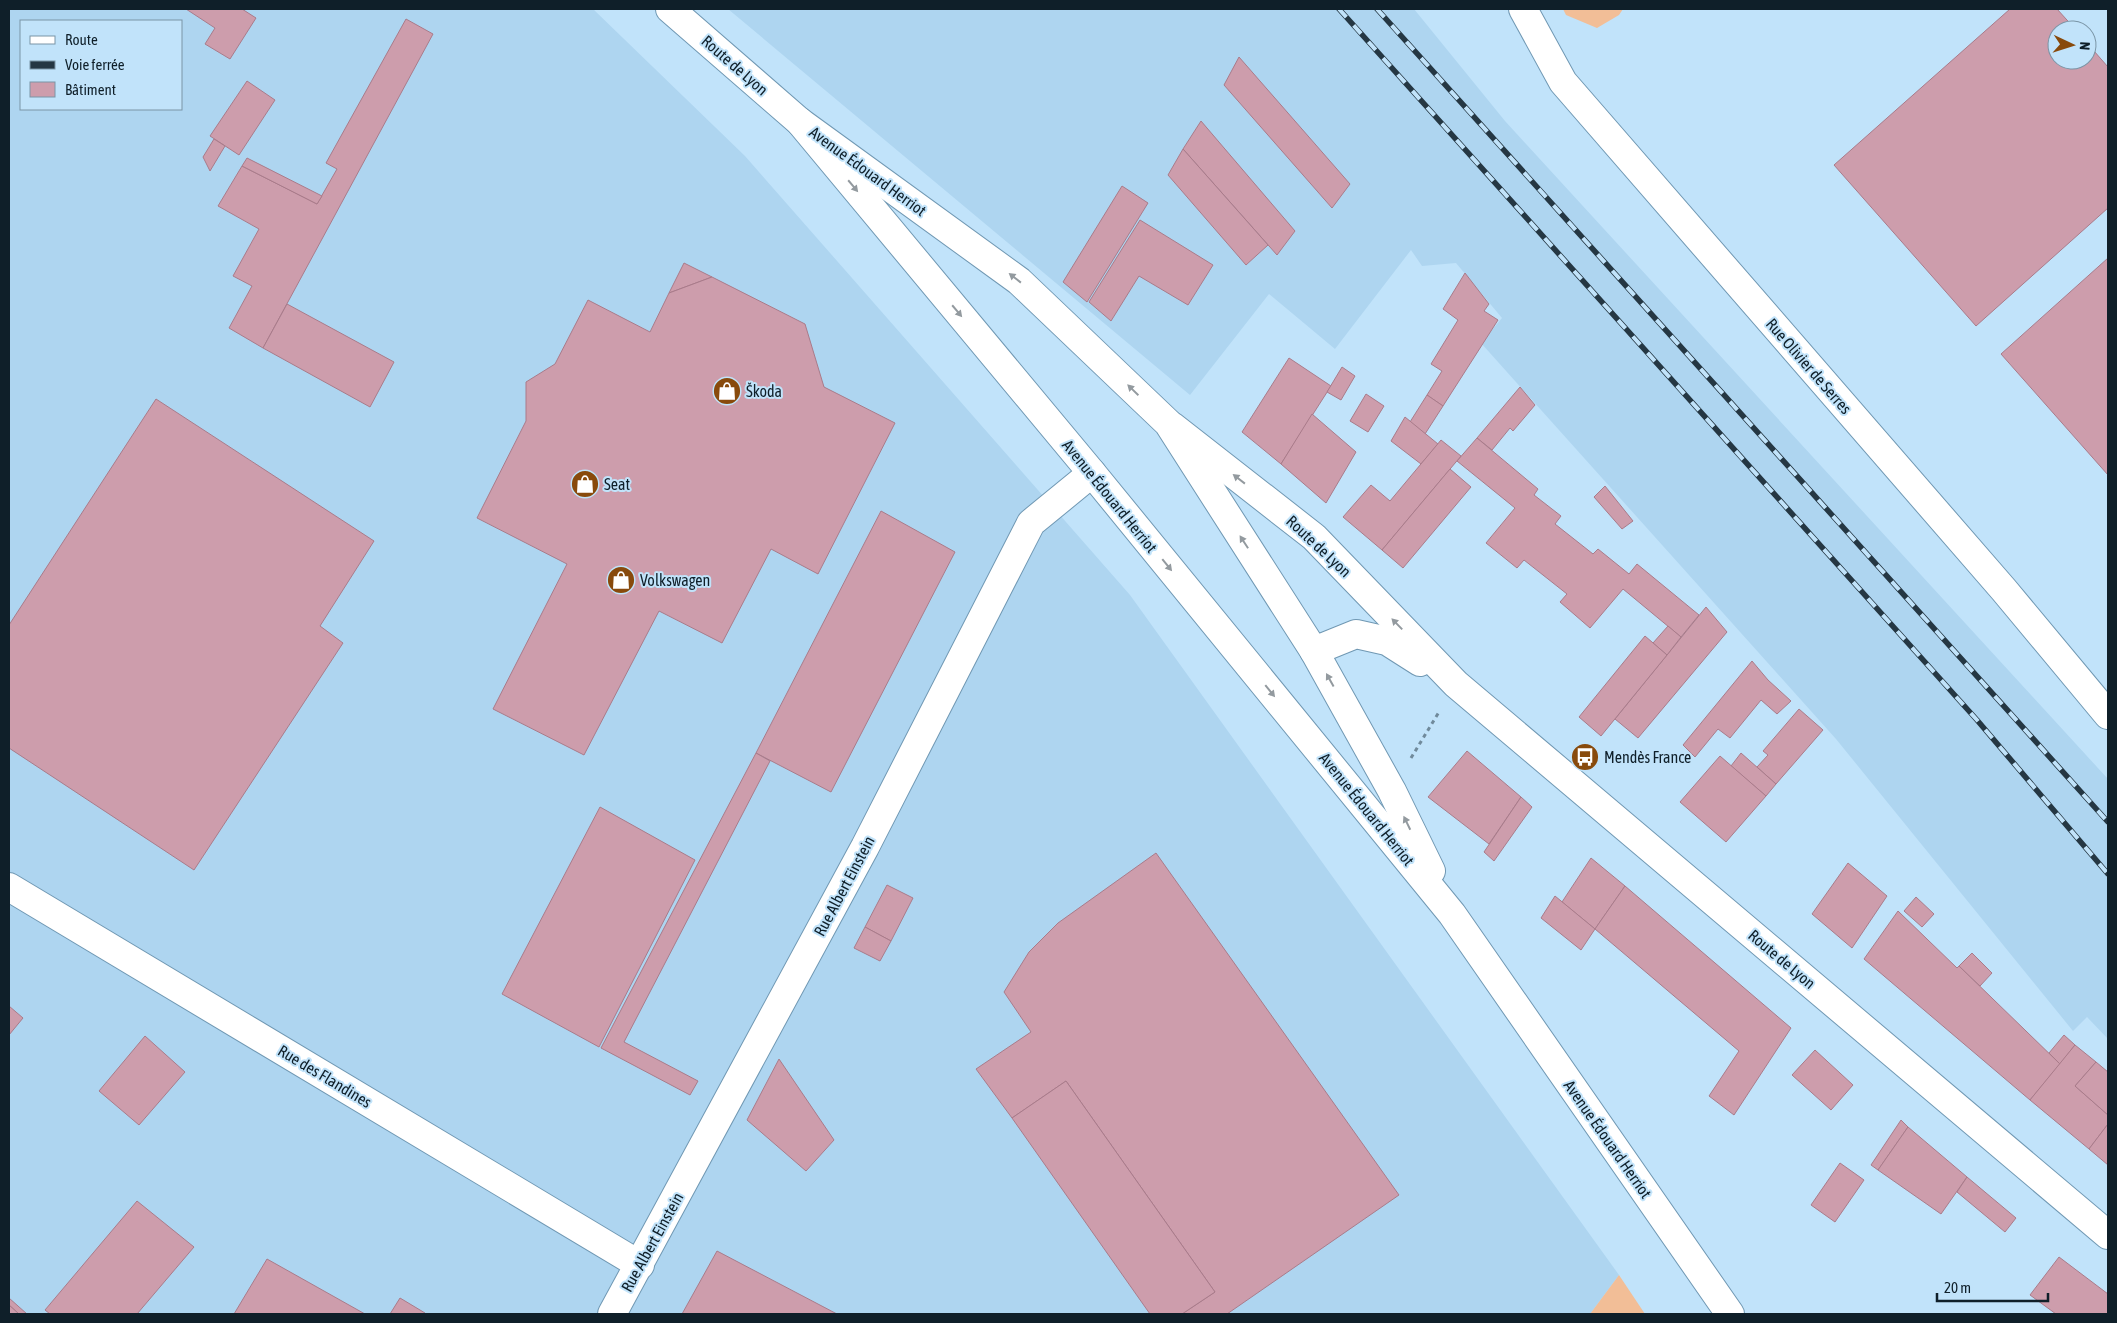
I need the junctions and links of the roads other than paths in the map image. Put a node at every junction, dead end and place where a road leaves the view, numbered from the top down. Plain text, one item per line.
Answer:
1 (670, 9) edge
2 (1524, 9) edge
3 (800, 122) junction
4 (1168, 423) junction
5 (1092, 473) junction
6 (1314, 651) junction
7 (1456, 684) junction
8 (2108, 715) edge
9 (9, 886) edge
10 (1452, 914) junction
11 (2108, 1235) edge
12 (640, 1265) junction
13 (612, 1314) edge
14 (1730, 1314) edge

1 - 3 street, Route de Lyon
2 - 8 street, Rue Olivier de Serres
4 -> 3 street, Avenue Édouard Herriot
3 -> 5 street, Avenue Édouard Herriot
6 -> 4 street, Avenue Édouard Herriot
7 -> 4 street, Route de Lyon
5 -> 10 street, Avenue Édouard Herriot
5 - 12 street, Rue Albert Einstein
6 - 7 street, Route de Lyon
10 -> 6 street, Avenue Édouard Herriot
7 - 11 street, Route de Lyon
9 - 12 street, Rue des Flandines
10 - 14 street, Avenue Édouard Herriot
12 - 13 street, Rue Albert Einstein

